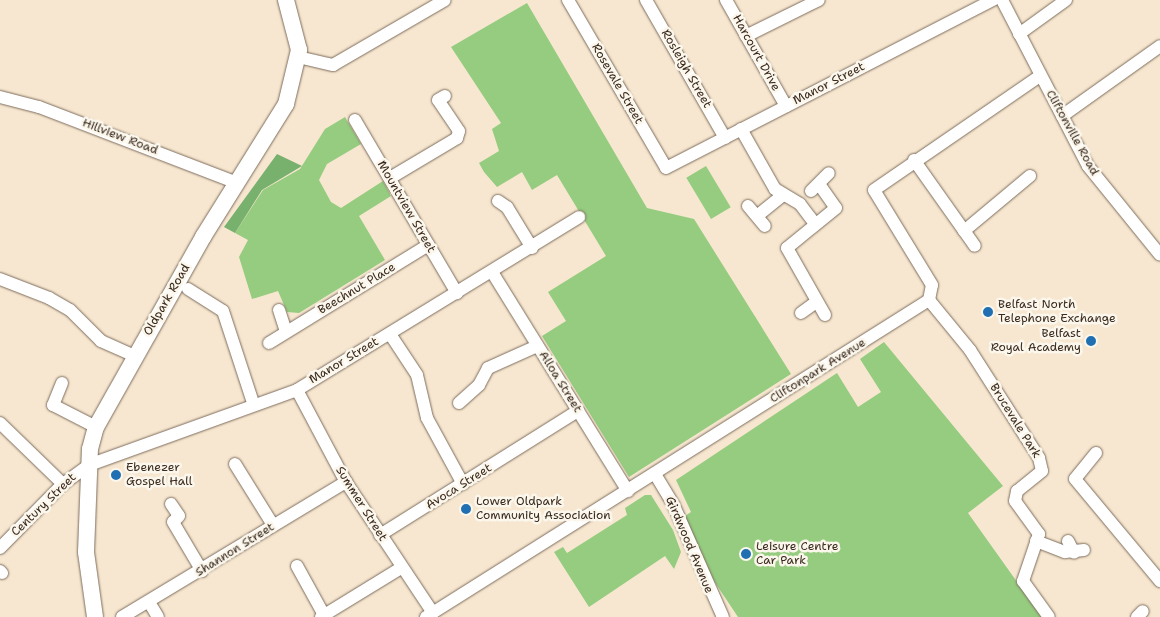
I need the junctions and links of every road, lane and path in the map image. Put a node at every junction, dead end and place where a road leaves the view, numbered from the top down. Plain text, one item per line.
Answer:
1 (286, 0) edge
2 (568, 0) edge
3 (646, 0) edge
4 (726, 0) edge
5 (819, 0) edge
6 (993, 0) edge
7 (1002, 0) edge
8 (1066, 0) edge
9 (440, 1) edge
10 (1019, 34) junction
11 (746, 36) junction
12 (1160, 46) edge
13 (298, 57) junction
14 (1040, 76) junction
15 (446, 96) dead end
16 (0, 97) edge
17 (786, 106) junction
18 (1062, 116) junction
19 (355, 120) dead end
20 (741, 129) junction
21 (725, 138) junction
22 (914, 160) junction
23 (666, 168) joint
24 (829, 173) dead end
25 (1030, 176) dead end
26 (390, 178) junction
27 (237, 183) junction
28 (783, 195) junction
29 (498, 201) dead end
30 (748, 206) dead end
31 (757, 216) junction
32 (580, 217) dead end
33 (815, 224) junction
34 (765, 226) dead end
35 (964, 231) junction
36 (428, 245) junction
37 (975, 246) dead end
38 (532, 248) junction
39 (1160, 255) edge
40 (492, 272) junction
41 (0, 279) edge
42 (188, 289) dead end
43 (457, 294) junction
44 (929, 300) junction
45 (816, 302) junction
46 (279, 310) dead end
47 (801, 313) dead end
48 (825, 315) dead end
49 (286, 332) junction
50 (390, 334) junction
51 (269, 343) dead end
52 (537, 346) junction
53 (134, 356) junction
54 (62, 383) dead end
55 (297, 390) junction
56 (253, 402) junction
57 (459, 403) dead end
58 (578, 412) junction
59 (0, 422) edge
60 (96, 427) junction
61 (1096, 453) dead end
62 (235, 464) dead end
63 (89, 465) junction
64 (654, 474) junction
65 (346, 482) junction
66 (63, 484) junction
67 (463, 484) junction
68 (628, 491) junction
69 (171, 504) dead end
70 (273, 526) junction
71 (380, 534) junction
72 (1036, 540) junction
73 (1068, 541) dead end
74 (0, 548) edge
75 (297, 566) dead end
76 (401, 568) junction
77 (202, 571) junction
78 (1160, 581) edge
79 (149, 602) junction
80 (430, 615) edge
81 (323, 616) edge
82 (95, 617) edge
83 (122, 617) edge
84 (158, 617) edge
85 (723, 617) edge
86 (1049, 617) edge

1 - 13 main road, Oldpark Road
2 - 23 street, Rosevale Street
3 - 21 street, Rosleigh Street
4 - 11 street, Harcourt Drive
5 - 11 street
6 - 17 street, Manor Street
7 - 10 street, Cliftonville Road
8 - 10 street
9 - 13 street
10 - 14 street, Cliftonville Road
11 - 17 street, Harcourt Drive
12 - 18 street
13 - 27 main road, Oldpark Road
14 - 18 street, Cliftonville Road
14 - 22 street
15 - 26 street
16 - 27 street, Hillview Road
17 - 20 street, Manor Street
18 - 39 street, Cliftonville Road
19 - 26 street, Mountview Street
20 - 21 street, Manor Street
20 - 28 street
21 - 23 street, Manor Street
22 - 35 street
22 - 44 street
24 - 33 street
25 - 35 street
26 - 36 street, Mountview Street
27 - 53 main road, Oldpark Road
28 - 31 street
28 - 33 street
29 - 38 street
30 - 31 street
31 - 34 street
32 - 38 street, Manor Street
33 - 45 street
35 - 37 street
36 - 43 street, Mountview Street
36 - 49 street, Beechnut Place
38 - 40 street, Manor Street
40 - 43 street, Manor Street
40 - 52 street, Alloa Street
41 - 53 street
42 - 56 street
43 - 50 street, Manor Street
44 - 64 street, Cliftonpark Avenue
44 - 72 street, Brucevale Park
45 - 47 street
45 - 48 street
46 - 49 street
49 - 51 street, Beechnut Place
50 - 55 street, Manor Street
50 - 67 street
52 - 57 street
52 - 58 street, Alloa Street
53 - 60 main road, Oldpark Road
54 - 60 street
55 - 56 street, Manor Street
55 - 65 street, Summer Street
56 - 63 street, Manor Street
58 - 67 street, Avoca Street
58 - 68 street, Alloa Street
59 - 66 street
60 - 63 main road, Oldpark Road
61 - 78 street
62 - 70 street
63 - 66 street, Century Street
63 - 82 main road, Oldpark Road
64 - 68 street, Cliftonpark Avenue
64 - 85 street, Girdwood Avenue
65 - 70 street, Shannon Street
65 - 71 street, Summer Street
66 - 74 street, Century Street
67 - 71 street, Avoca Street
68 - 80 street, Cliftonpark Avenue
69 - 77 street
70 - 77 street, Shannon Street
71 - 76 street, Summer Street
72 - 73 street
72 - 86 street
75 - 81 street
76 - 80 street, Summer Street
76 - 81 street
77 - 79 street, Shannon Street
79 - 83 street, Shannon Street
79 - 84 street

